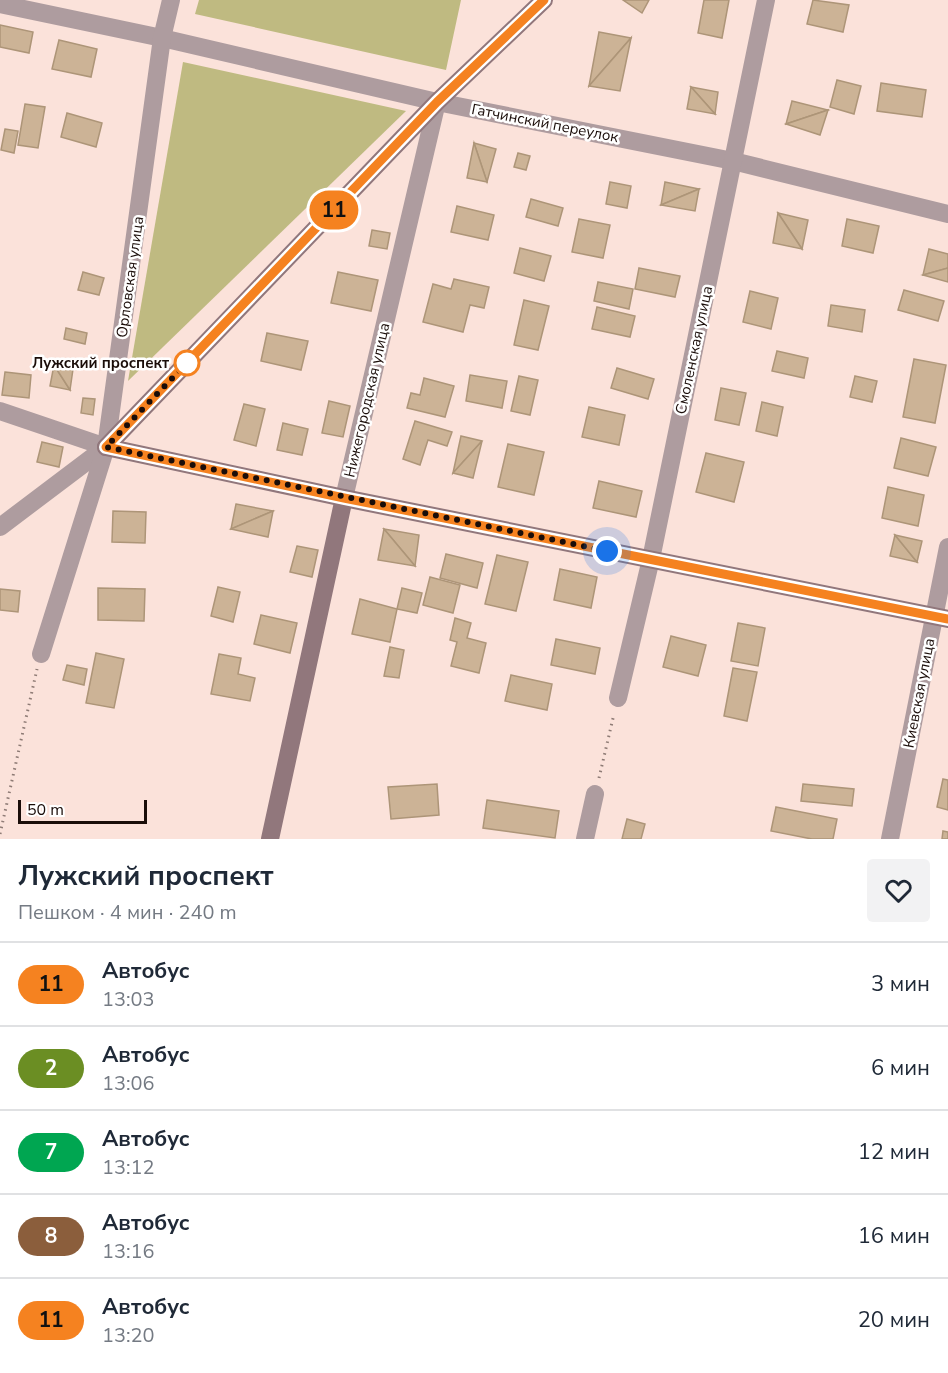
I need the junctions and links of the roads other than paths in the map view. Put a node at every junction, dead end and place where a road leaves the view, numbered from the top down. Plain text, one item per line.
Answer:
1 (171, 0) edge
2 (544, 0) edge
3 (766, 0) edge
4 (0, 4) edge
5 (162, 38) junction
6 (437, 102) junction
7 (733, 161) junction
8 (948, 214) edge
9 (0, 411) edge
10 (106, 447) junction
11 (344, 498) junction
12 (0, 527) edge
13 (948, 547) edge
14 (651, 559) junction
15 (941, 617) edge
16 (41, 654) road end
17 (618, 698) road end
18 (595, 794) road end
19 (270, 839) edge
20 (585, 839) edge
21 (890, 839) edge

1 - 5 street, Орловская улица
2 - 6 street
3 - 7 street, Смоленская улица
4 - 5 street, Гатчинский переулок
5 - 6 street, Гатчинский переулок
5 - 10 street, Орловская улица
6 - 7 street, Гатчинский переулок
6 - 10 street
6 - 11 street, Нижегородская улица
7 - 8 street, Гатчинский переулок
7 - 14 street, Смоленская улица
9 - 10 street
10 - 11 street
10 - 12 street
10 - 16 street, Орловская улица
11 - 14 street
11 - 19 street, Нижегородская улица
13 - 15 street, Киевская улица
14 - 15 street
14 - 17 street, Смоленская улица
15 - 21 street, Киевская улица
18 - 20 street

